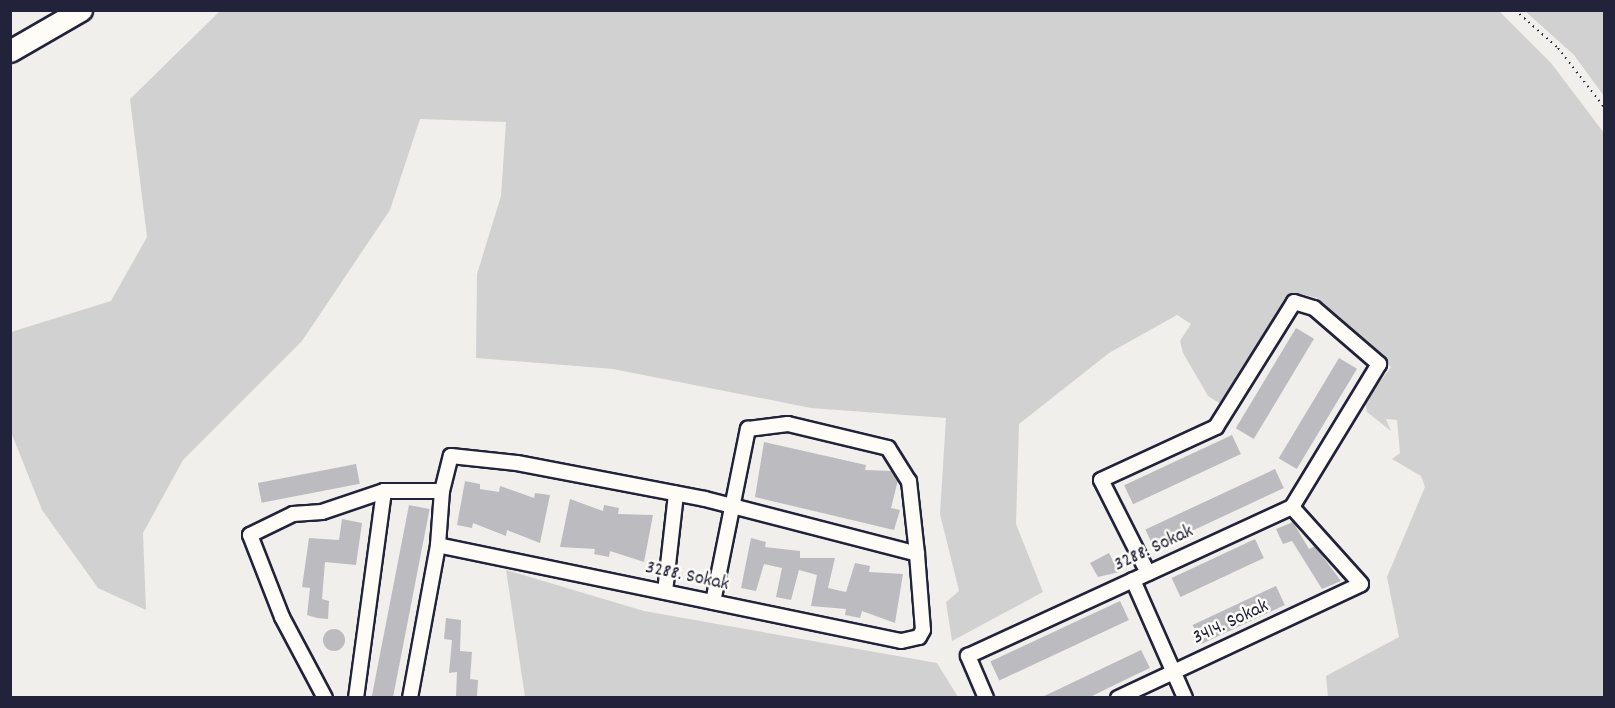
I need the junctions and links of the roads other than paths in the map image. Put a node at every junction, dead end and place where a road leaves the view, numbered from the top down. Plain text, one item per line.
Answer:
1 (81, 10) edge
2 (10, 51) edge
3 (384, 491) junction
4 (442, 491) junction
5 (676, 494) junction
6 (1292, 507) junction
7 (732, 509) junction
8 (438, 545) junction
9 (917, 554) junction
10 (1148, 573) junction
11 (1133, 580) junction
12 (665, 592) junction
13 (713, 602) junction
14 (1174, 671) junction
15 (326, 698) edge
16 (356, 698) edge
17 (410, 698) edge
18 (986, 698) edge
19 (1118, 698) edge
20 (1185, 698) edge

1 - 2 highway
3 - 4 street
3 - 15 street
3 - 16 street
4 - 5 street
4 - 8 street
5 - 7 street
5 - 12 street
6 - 10 street, 3288. Sokak
6 - 10 street
6 - 14 street, 3414. Sokak
7 - 9 street
7 - 9 street
7 - 13 street
8 - 12 street, 3288. Sokak
8 - 17 street
9 - 13 street, 3288. Sokak
10 - 11 street, 3288. Sokak
11 - 14 street
11 - 18 street, 3288. Sokak
12 - 13 street, 3288. Sokak
14 - 19 street, 3414. Sokak
14 - 20 street

